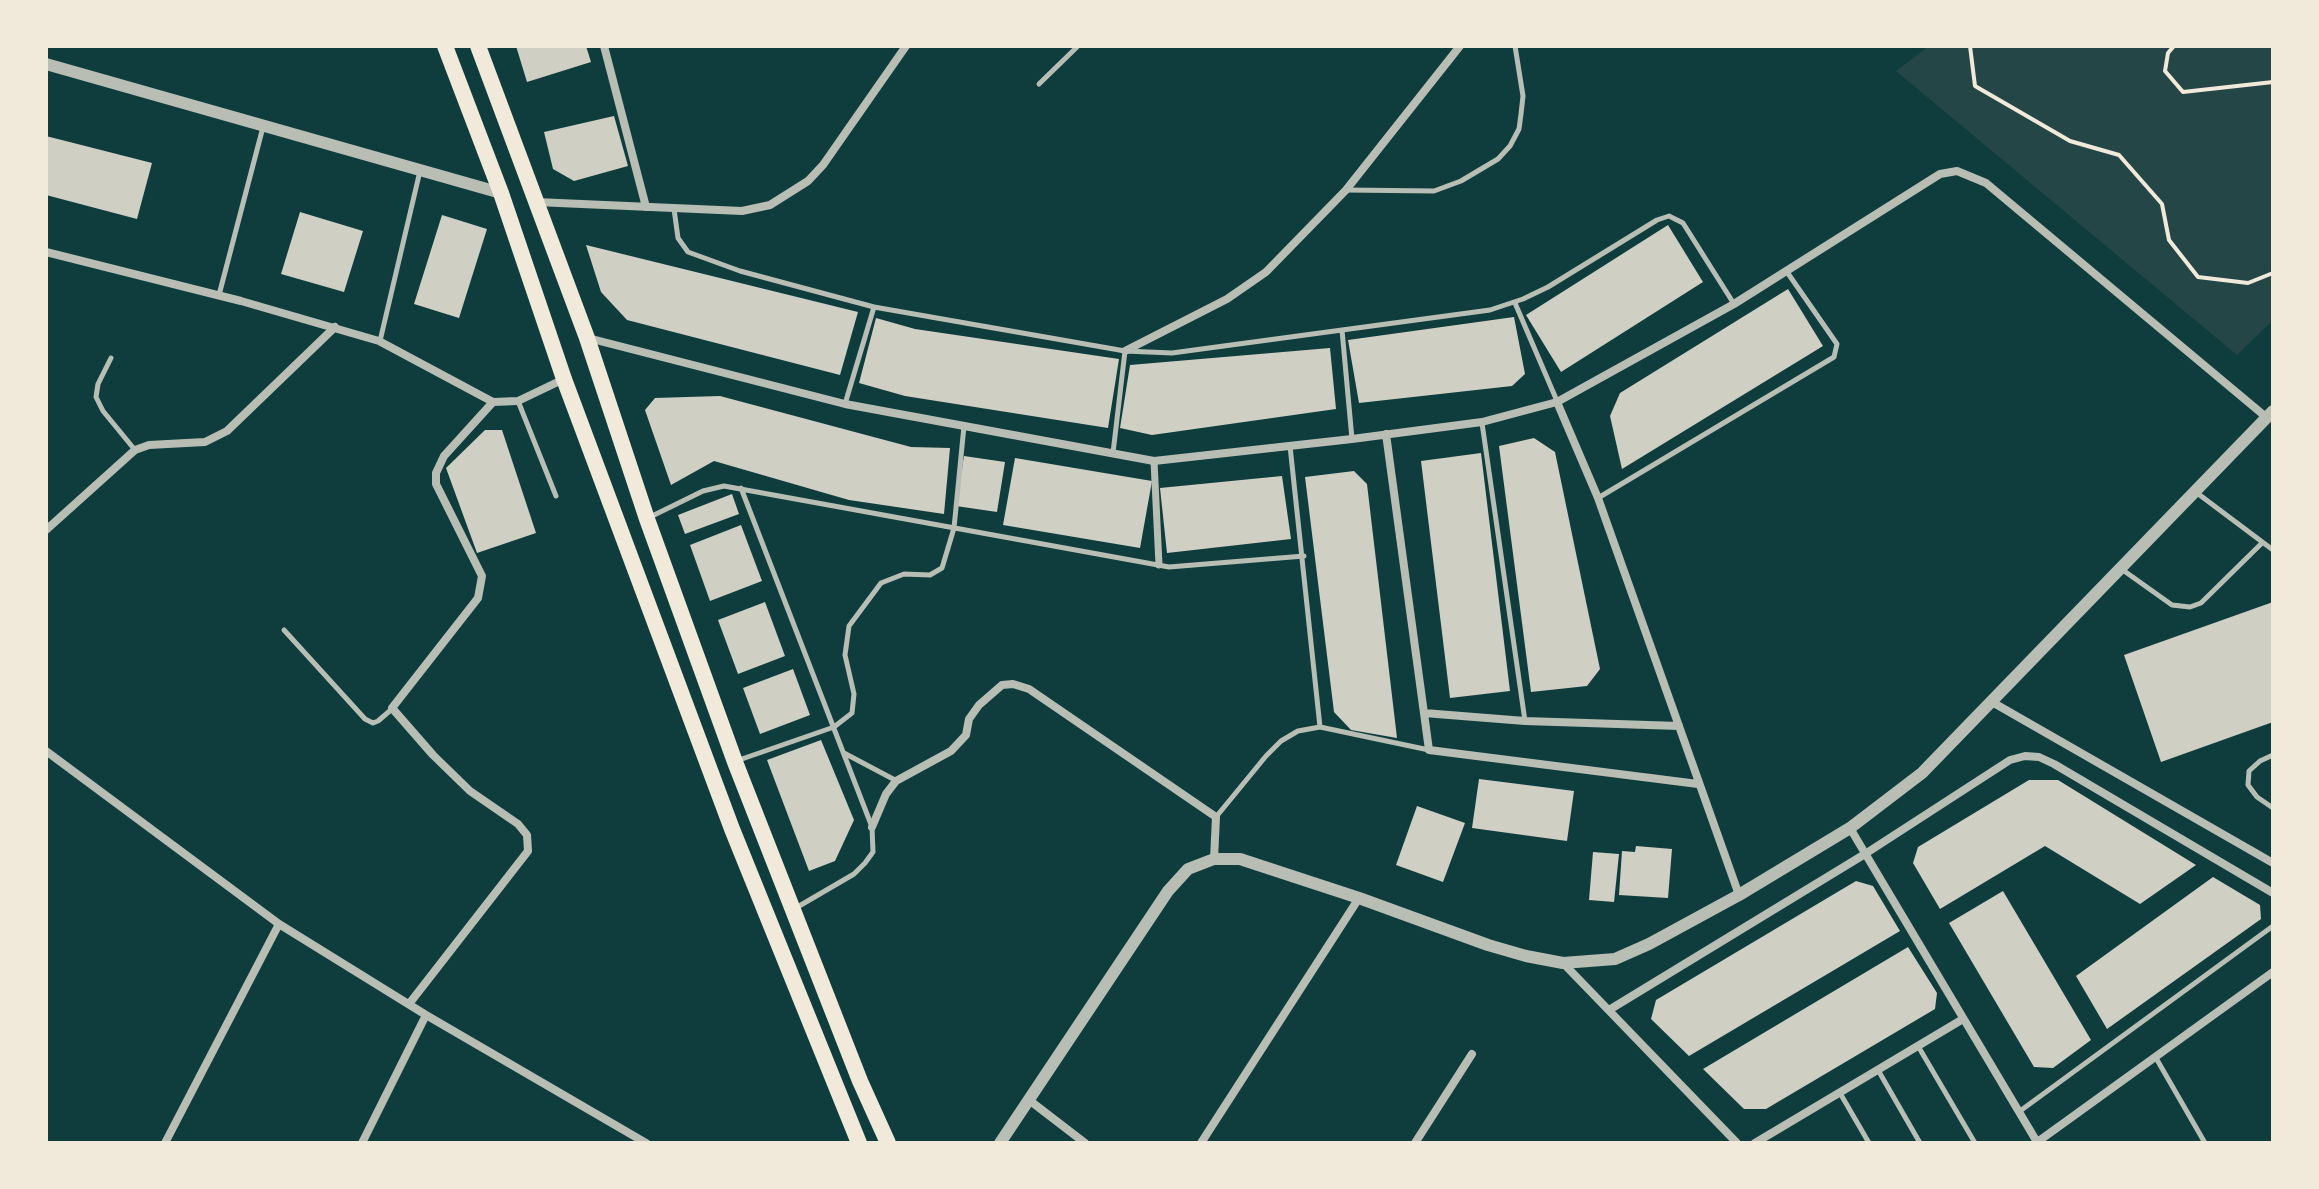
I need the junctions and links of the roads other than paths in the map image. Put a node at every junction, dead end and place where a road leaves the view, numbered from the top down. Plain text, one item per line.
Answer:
1 (445, 46) edge
2 (478, 46) edge
3 (604, 46) edge
4 (906, 46) edge
5 (1078, 46) edge
6 (1460, 46) edge
7 (1515, 46) edge
8 (46, 64) edge
9 (1039, 84) dead end
10 (263, 126) junction
11 (421, 170) junction
12 (1346, 190) junction
13 (501, 193) junction
14 (535, 202) junction
15 (646, 207) junction
16 (674, 208) junction
17 (46, 252) edge
18 (1786, 271) junction
19 (219, 295) junction
20 (1515, 303) junction
21 (1734, 304) junction
22 (874, 307) junction
23 (335, 327) junction
24 (1342, 330) junction
25 (587, 338) junction
26 (379, 341) junction
27 (1125, 351) junction
28 (111, 358) dead end
29 (564, 379) junction
30 (518, 401) junction
31 (493, 402) junction
32 (1557, 402) junction
33 (845, 404) junction
34 (2270, 414) edge
35 (1482, 422) junction
36 (964, 426) junction
37 (1386, 434) junction
38 (1352, 439) junction
39 (1290, 446) junction
40 (135, 450) junction
41 (1113, 453) junction
42 (1154, 461) junction
43 (741, 488) junction
44 (2195, 492) junction
45 (556, 496) dead end
46 (1598, 498) junction
47 (647, 519) junction
48 (954, 528) junction
49 (46, 530) edge
50 (2262, 543) junction
51 (2273, 550) edge
52 (1304, 556) junction
53 (1159, 565) junction
54 (2119, 567) junction
55 (284, 630) dead end
56 (1992, 702) junction
57 (392, 708) junction
58 (1424, 713) junction
59 (1525, 721) junction
60 (1679, 726) junction
61 (834, 727) junction
62 (1320, 727) junction
63 (1429, 750) junction
64 (46, 751) edge
65 (843, 752) junction
66 (2273, 755) edge
67 (735, 762) junction
68 (896, 781) junction
69 (1698, 784) junction
70 (2273, 808) edge
71 (1216, 817) junction
72 (872, 827) junction
73 (1850, 828) junction
74 (1865, 854) junction
75 (1214, 859) junction
76 (2273, 863) edge
77 (2273, 893) edge
78 (1739, 895) junction
79 (1359, 898) junction
80 (794, 910) junction
81 (279, 924) junction
82 (2273, 926) edge
83 (1563, 963) junction
84 (2273, 972) edge
85 (409, 1004) junction
86 (1609, 1010) junction
87 (426, 1015) junction
88 (1963, 1019) junction
89 (1918, 1046) junction
90 (1472, 1054) dead end
91 (2155, 1057) junction
92 (1878, 1070) junction
93 (1840, 1093) junction
94 (1029, 1100) junction
95 (2019, 1111) junction
96 (165, 1143) edge
97 (362, 1143) edge
98 (646, 1143) edge
99 (859, 1143) edge
100 (888, 1143) edge
101 (1000, 1143) edge
102 (1085, 1143) edge
103 (1201, 1143) edge
104 (1415, 1143) edge
105 (1737, 1143) edge
106 (1755, 1143) edge
107 (1869, 1143) edge
108 (1920, 1143) edge
109 (1975, 1143) edge
110 (2037, 1143) edge
111 (2205, 1143) edge

1 - 13 main road
2 - 14 main road
3 - 15 street
4 - 16 street
5 - 9 lane
6 - 12 street
7 - 12 lane
8 - 10 street
10 - 11 street
10 - 19 lane
11 - 13 street
11 - 26 lane
12 - 27 street
13 - 29 main road
14 - 15 street
14 - 25 main road
15 - 16 street
16 - 22 lane
17 - 19 street
18 - 21 street
18 - 34 street
18 - 46 lane
19 - 23 street
20 - 21 lane
20 - 24 lane
20 - 32 lane
21 - 32 street
22 - 27 lane
22 - 33 lane
23 - 26 street
23 - 40 street
24 - 27 lane
24 - 38 lane
25 - 33 street
25 - 47 main road
26 - 31 street
27 - 41 lane
28 - 40 lane
29 - 30 street
29 - 99 main road
30 - 31 street
30 - 45 lane
31 - 57 street
32 - 35 street
32 - 46 street
33 - 36 street
34 - 44 street
35 - 37 street
35 - 59 lane
36 - 41 street
36 - 48 lane
37 - 38 street
37 - 58 street
38 - 39 street
39 - 42 street
39 - 52 lane
40 - 49 street
41 - 42 street
42 - 53 street
43 - 47 lane
43 - 48 lane
43 - 61 lane
44 - 50 lane
44 - 54 street
46 - 60 street
47 - 67 main road
48 - 53 lane
48 - 61 lane
50 - 51 lane
50 - 54 lane
52 - 53 lane
52 - 62 lane
54 - 56 street
55 - 57 lane
56 - 73 street
56 - 76 street
57 - 85 street
58 - 59 street
58 - 63 street
59 - 60 street
60 - 69 street
61 - 65 lane
61 - 67 lane
62 - 63 lane
62 - 71 lane
63 - 69 street
64 - 81 street
65 - 68 lane
65 - 72 lane
66 - 70 lane
67 - 80 main road
68 - 71 street
68 - 72 street
69 - 78 street
71 - 75 street
72 - 80 lane
73 - 74 street
73 - 78 street
74 - 77 street
74 - 86 street
74 - 88 street
75 - 79 street
75 - 94 street
78 - 83 street
79 - 83 street
79 - 103 street
80 - 100 main road
81 - 85 street
81 - 96 street
82 - 95 lane
83 - 86 street
84 - 91 street
85 - 87 street
86 - 105 street
87 - 97 street
87 - 98 street
88 - 89 street
88 - 95 street
89 - 92 street
89 - 109 lane
90 - 104 street
91 - 110 street
91 - 111 lane
92 - 93 street
92 - 108 lane
93 - 106 street
93 - 107 lane
94 - 101 street
94 - 102 street
95 - 110 street

